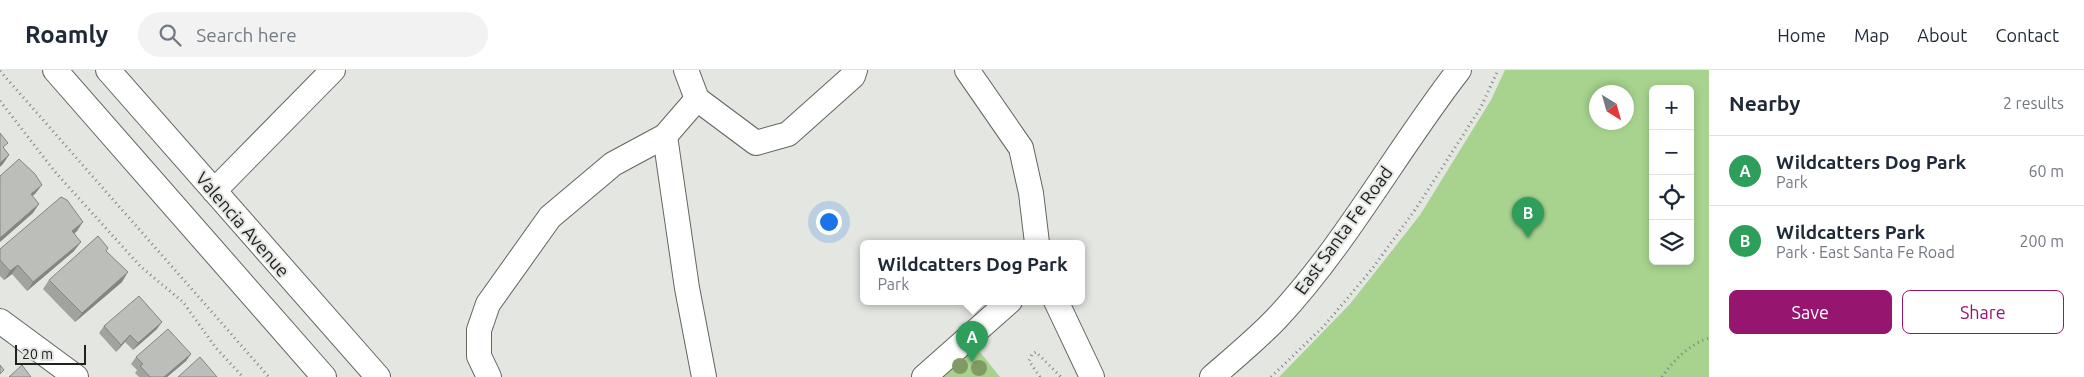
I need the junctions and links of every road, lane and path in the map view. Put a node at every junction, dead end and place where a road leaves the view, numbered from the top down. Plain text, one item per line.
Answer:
1 (0, 70) edge
2 (55, 70) edge
3 (108, 70) edge
4 (333, 70) edge
5 (686, 70) edge
6 (855, 70) edge
7 (967, 70) edge
8 (1459, 70) edge
9 (1498, 70) edge
10 (697, 99) junction
11 (0, 101) edge
12 (665, 136) junction
13 (214, 191) junction
14 (1037, 240) edge
15 (1005, 305) edge
16 (1058, 305) edge
17 (0, 321) edge
18 (1709, 338) edge
19 (76, 377) edge
20 (243, 377) edge
21 (269, 377) edge
22 (324, 377) edge
23 (378, 377) edge
24 (489, 377) edge
25 (704, 377) edge
26 (924, 377) edge
27 (1040, 377) edge
28 (1061, 377) edge
29 (1092, 377) edge
30 (1212, 377) edge
31 (1270, 377) edge
32 (1662, 377) edge

1 - 21 path
2 - 22 street
3 - 13 street, Valencia Avenue
4 - 13 street
5 - 10 street
6 - 10 street
7 - 14 street
8 - 30 street, East Santa Fe Road
9 - 31 path
10 - 12 street
11 - 20 path
12 - 24 street
12 - 25 street
13 - 23 street, Valencia Avenue
15 - 26 street
16 - 29 street
17 - 19 street
18 - 32 path
27 - 28 path

